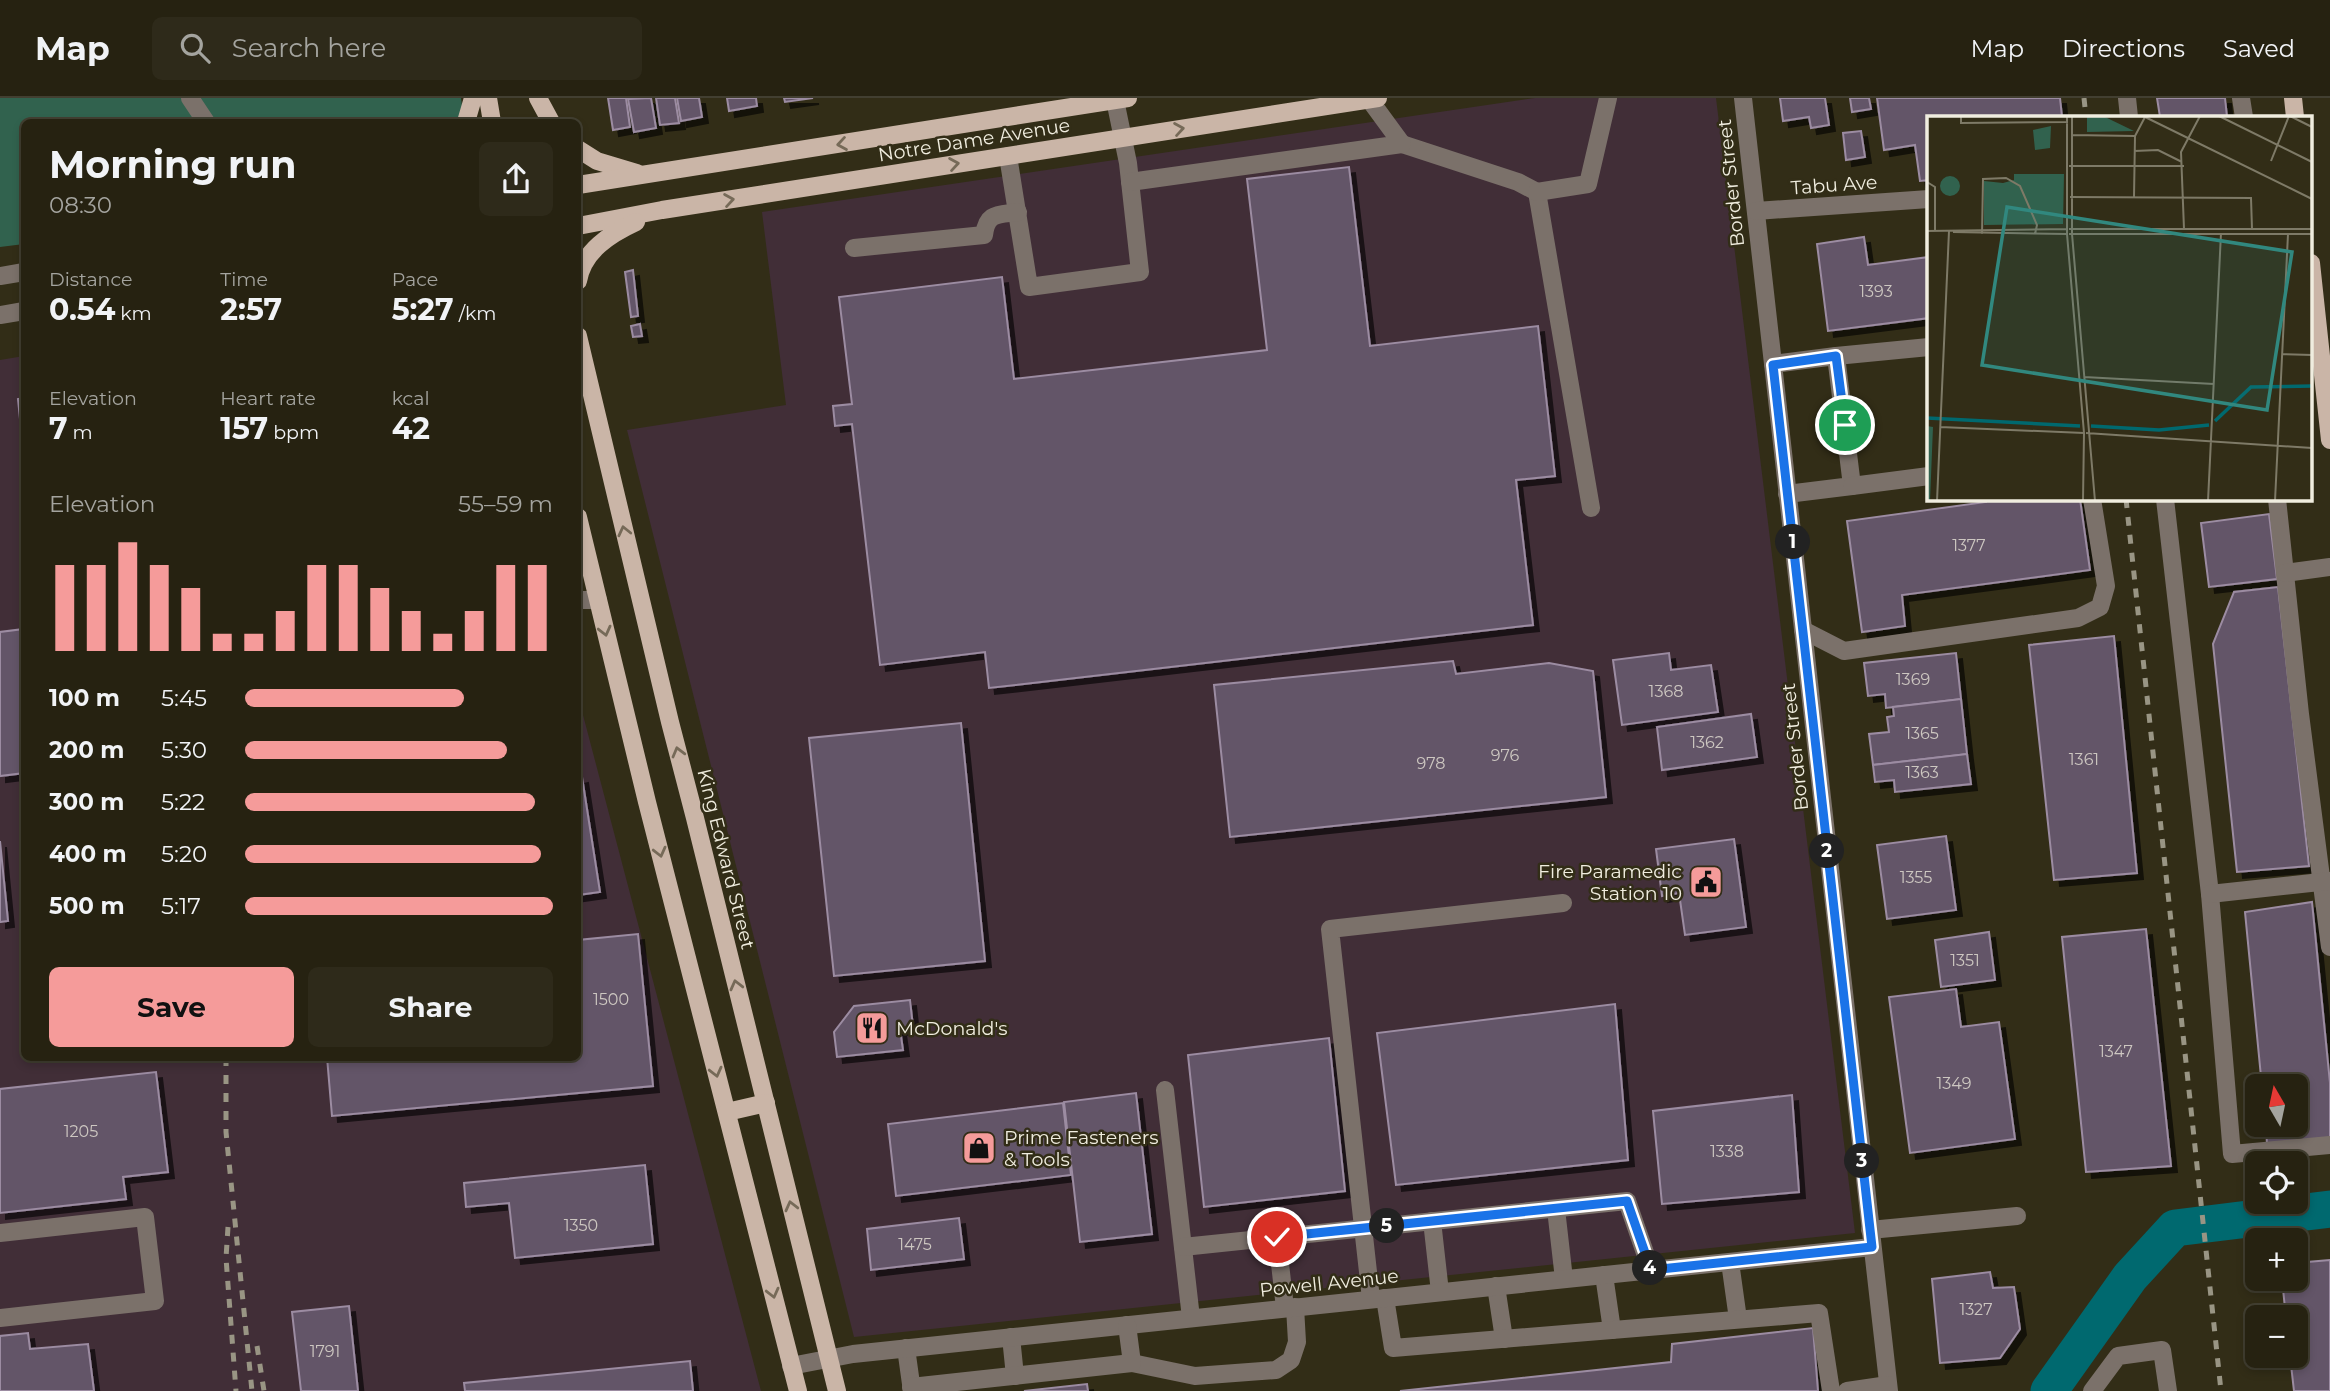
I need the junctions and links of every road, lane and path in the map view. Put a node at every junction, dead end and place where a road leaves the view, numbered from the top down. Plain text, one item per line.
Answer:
1 (191, 98) edge
2 (473, 98) edge
3 (488, 98) edge
4 (530, 98) edge
5 (538, 98) edge
6 (1608, 98) edge
7 (1743, 98) edge
8 (2127, 98) edge
9 (2241, 98) edge
10 (2293, 98) edge
11 (1121, 99) edge
12 (1374, 99) edge
13 (2129, 116) edge
14 (2244, 116) edge
15 (2295, 116) edge
16 (204, 119) edge
17 (467, 119) edge
18 (492, 119) edge
19 (534, 119) edge
20 (549, 119) edge
21 (1122, 138) junction
22 (1402, 144) junction
23 (581, 151) edge
24 (1009, 156) junction
25 (643, 175) junction
26 (1130, 182) junction
27 (581, 185) edge
28 (1537, 192) junction
29 (1922, 200) edge
30 (662, 210) junction
31 (1756, 211) junction
32 (1018, 212) junction
33 (581, 225) edge
34 (853, 248) dead end
35 (581, 269) edge
36 (21, 272) edge
37 (0, 276) edge
38 (2312, 282) edge
39 (21, 312) edge
40 (0, 315) edge
41 (1927, 347) edge
42 (581, 349) edge
43 (1836, 356) junction
44 (1773, 365) junction
45 (2318, 402) edge
46 (2330, 439) edge
47 (1927, 476) edge
48 (1852, 486) junction
49 (1787, 494) junction
50 (2092, 500) edge
51 (2165, 500) edge
52 (2277, 500) edge
53 (1591, 508) dead end
54 (581, 529) edge
55 (2330, 567) edge
56 (2286, 573) junction
57 (581, 600) edge
58 (598, 600) junction
59 (1803, 630) junction
60 (2327, 882) edge
61 (2210, 894) junction
62 (1563, 903) dead end
63 (2330, 947) edge
64 (1165, 1090) dead end
65 (766, 1103) junction
66 (727, 1112) junction
67 (2330, 1145) edge
68 (1556, 1209) junction
69 (2017, 1216) dead end
70 (1432, 1221) junction
71 (1363, 1229) junction
72 (0, 1233) edge
73 (1277, 1237) junction
74 (1871, 1238) junction
75 (1183, 1247) junction
76 (1730, 1262) junction
77 (1651, 1270) junction
78 (1604, 1275) junction
79 (1564, 1279) junction
80 (1496, 1286) junction
81 (1440, 1292) junction
82 (1378, 1299) junction
83 (1290, 1308) junction
84 (0, 1318) edge
85 (1191, 1318) junction
86 (1738, 1319) junction
87 (1127, 1325) junction
88 (1612, 1330) junction
89 (1011, 1337) junction
90 (1504, 1339) junction
91 (906, 1348) junction
92 (828, 1357) junction
93 (1132, 1363) junction
94 (791, 1366) junction
95 (1015, 1376) junction
96 (1889, 1388) edge
97 (911, 1389) edge
98 (798, 1391) edge
99 (836, 1391) edge
100 (1831, 1391) edge
101 (1847, 1391) edge
102 (2092, 1391) edge
103 (2168, 1391) edge

1 - 16 street
2 - 17 main road
3 - 18 main road
4 - 19 main road
5 - 20 main road
6 - 28 street
7 - 31 street, Border Street
8 - 13 street
9 - 14 street
10 - 15 main road
11 - 21 street
11 -> 25 main road, Notre Dame Avenue
21 -> 12 main road, Notre Dame Avenue
12 - 22 street
21 - 24 main road, Notre Dame Avenue
21 - 26 street
22 - 26 street
22 - 28 street
23 - 25 main road
30 -> 24 main road, Notre Dame Avenue
24 - 32 street
25 - 27 main road, Notre Dame Avenue
26 - 32 street
28 - 53 street
29 - 31 street, Tabu Ave
30 - 33 main road, Notre Dame Avenue
30 - 35 main road
31 - 44 street, Border Street
32 - 34 street
36 - 37 street
38 - 45 main road
39 - 40 street
41 - 43 street
65 -> 42 main road, King Edward Street
43 - 44 street
43 - 48 street
44 - 49 street, Border Street
45 - 46 main road
47 - 48 street
48 - 49 street
49 - 59 street, Border Street
50 - 59 street
51 - 61 street
52 - 56 street
54 - 58 main road
55 - 56 street
56 - 60 street
57 - 58 street
58 -> 66 main road
59 - 74 street, Border Street
60 - 61 street
60 - 63 street
61 - 67 street
62 - 71 street
64 - 75 street
65 - 66 main road
92 -> 65 main road, King Edward Street
66 -> 94 main road
68 - 70 street
68 - 77 street
68 - 79 street
69 - 74 street, Powell Avenue
70 - 71 street
70 - 81 street
71 - 73 street
71 - 82 street
72 - 84 street
73 - 75 street
73 - 83 street
74 - 76 street, Powell Avenue
74 - 96 street, Border Street
75 - 85 street
76 - 77 street, Powell Avenue
76 - 86 street
77 - 78 street, Powell Avenue
78 - 79 street, Powell Avenue
78 - 88 street
79 - 80 street, Powell Avenue
80 - 81 street, Powell Avenue
80 - 90 street
81 - 82 street, Powell Avenue
82 - 83 street, Powell Avenue
82 - 90 street
83 - 85 street, Powell Avenue
83 - 93 street
85 - 87 street, Powell Avenue
86 - 88 street
86 - 100 street
87 - 89 street, Powell Avenue
87 - 93 street
88 - 90 street
89 - 91 street, Powell Avenue
89 - 95 street
91 - 92 street, Powell Avenue
91 - 97 street
92 - 94 street, Powell Avenue
92 - 99 main road, King Edward Street
93 - 95 street
94 - 98 main road
95 - 97 street
96 - 101 street
102 - 103 street

